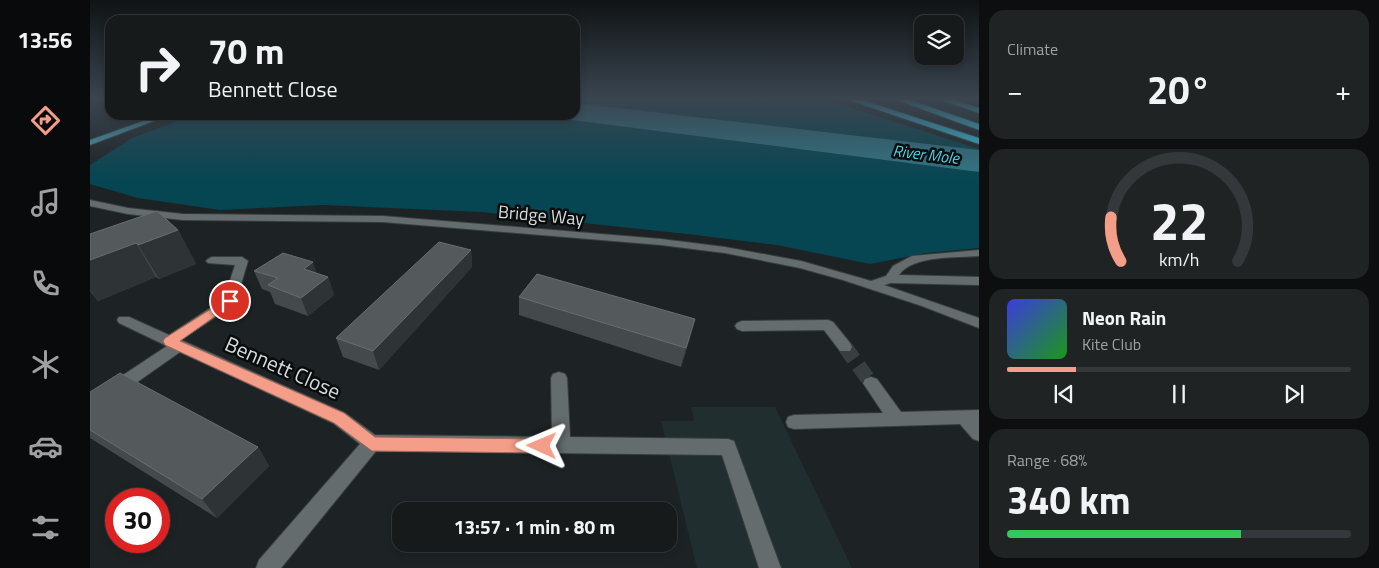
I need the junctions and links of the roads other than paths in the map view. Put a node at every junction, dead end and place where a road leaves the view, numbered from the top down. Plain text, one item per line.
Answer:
1 (141, 126) edge
2 (931, 126) edge
3 (115, 136) junction
4 (979, 141) edge
5 (90, 143) edge
6 (90, 149) edge
7 (91, 204) edge
8 (979, 253) edge
9 (212, 261) dead end
10 (890, 279) junction
11 (979, 281) edge
12 (870, 285) junction
13 (124, 320) dead end
14 (979, 323) edge
15 (742, 326) dead end
16 (174, 343) junction
17 (844, 347) tunnel mouth
18 (558, 378) dead end
19 (871, 383) tunnel mouth
20 (90, 406) edge
21 (972, 418) edge
22 (891, 420) junction
23 (794, 422) dead end
24 (979, 434) edge
25 (372, 444) junction
26 (561, 446) junction
27 (267, 568) edge
28 (770, 568) edge

1 - 3 main road
2 - 4 highway
3 - 5 main road
3 - 6 main road
7 - 12 street, Bridge Way
8 - 10 street
9 - 16 street, Bennett Close
10 - 11 street
10 - 12 street
12 - 14 street, Bridge Way
13 - 16 street, Bennett Close
15 - 17 street
16 - 20 street
16 - 25 street, Bennett Close
18 - 26 street
19 - 22 street
21 - 22 street
21 - 24 street
22 - 23 street
25 - 26 street
25 - 27 street
26 - 28 street

